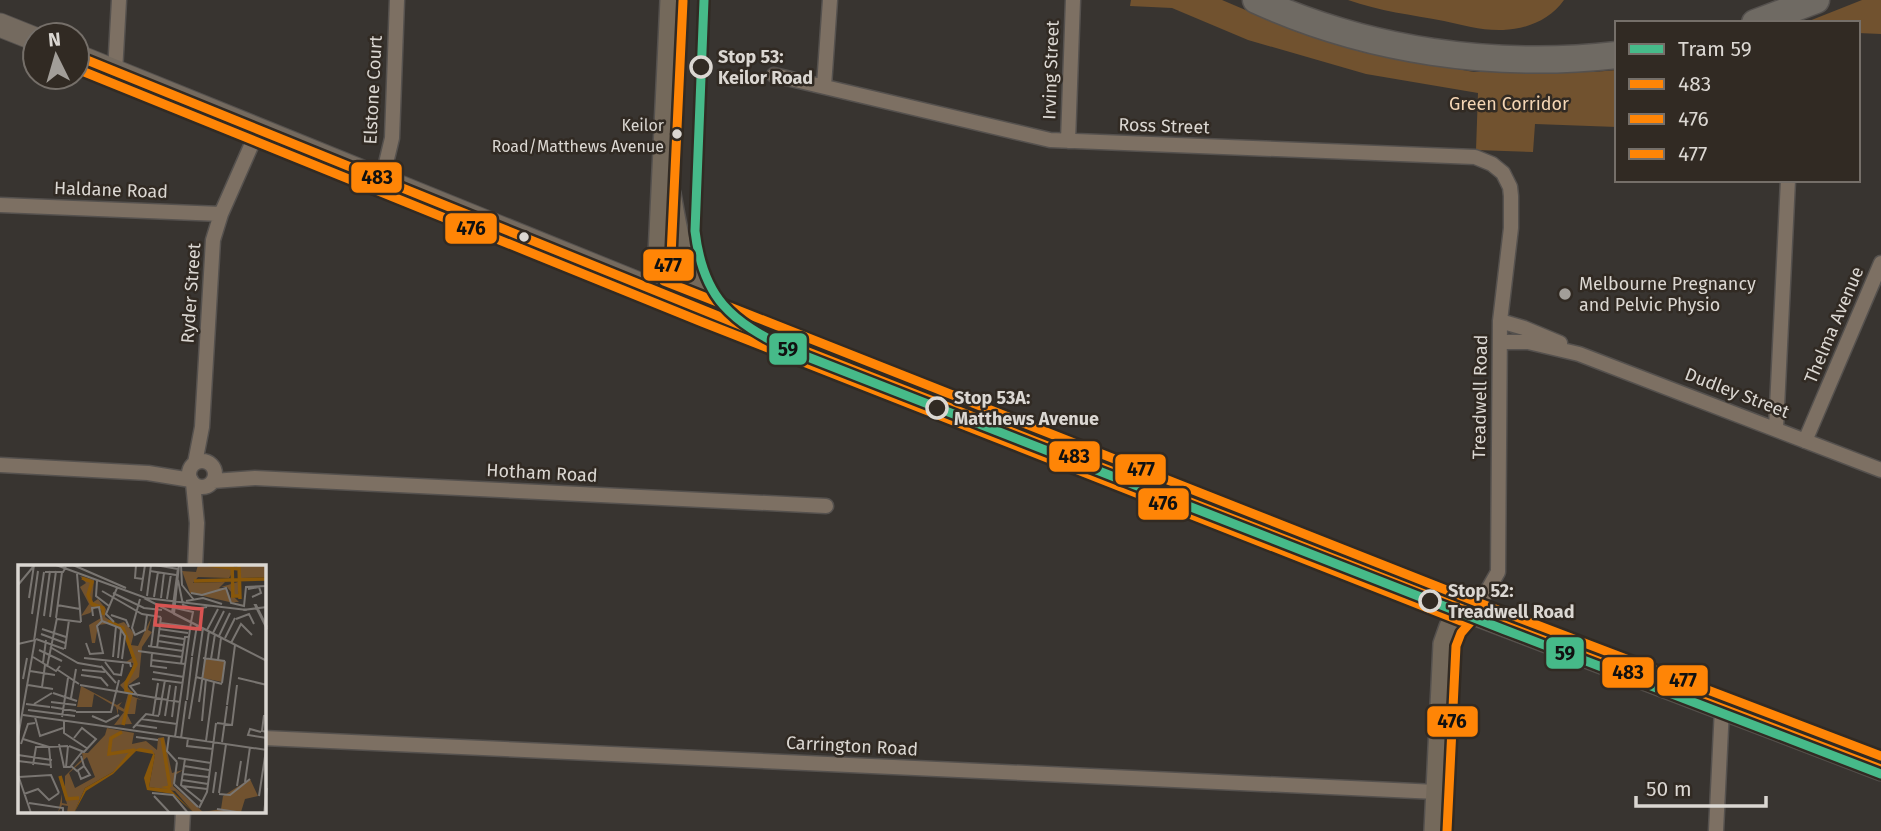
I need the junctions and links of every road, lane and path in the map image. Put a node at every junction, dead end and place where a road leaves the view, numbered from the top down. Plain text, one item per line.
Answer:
1 (119, 0) edge
2 (397, 0) edge
3 (671, 0) edge
4 (830, 0) edge
5 (1073, 0) edge
6 (1256, 0) edge
7 (1816, 0) edge
8 (1760, 21) edge
9 (0, 25) edge
10 (21, 33) edge
11 (1615, 55) edge
12 (91, 62) edge
13 (116, 72) junction
14 (774, 75) dead end
15 (824, 86) junction
16 (258, 130) junction
17 (1068, 141) junction
18 (663, 161) junction
19 (1503, 173) joint
20 (382, 180) junction
21 (1788, 182) edge
22 (0, 205) edge
23 (221, 214) junction
24 (1881, 263) edge
25 (648, 288) junction
26 (706, 312) junction
27 (1500, 321) junction
28 (1500, 342) junction
29 (1579, 354) junction
30 (1776, 428) junction
31 (1805, 441) junction
32 (0, 465) edge
33 (1881, 470) edge
34 (202, 473) junction
35 (826, 506) dead end
36 (195, 565) edge
37 (1465, 610) junction
38 (1722, 708) junction
39 (266, 738) edge
40 (1881, 769) edge
41 (1437, 792) junction
42 (1435, 831) edge
43 (1716, 831) edge

1 - 13 street
2 - 20 street, Elstone Court
3 - 18 main road
4 - 15 street
5 - 17 street, Irving Street
6 - 11 highway
7 - 8 highway
9 - 10 main road
12 - 13 main road
13 - 16 main road
14 - 15 street, Ross Street
15 - 17 street, Ross Street
16 - 20 main road
16 - 23 street, Ryder Street
17 - 19 street, Ross Street
18 - 25 main road
18 - 26 main road
19 - 27 street, Treadwell Road
20 - 25 main road
21 - 30 street
22 - 23 street, Haldane Road
23 - 34 street, Ryder Street
24 - 31 street, Thelma Avenue
25 - 26 main road
26 - 37 main road
27 - 28 street, Treadwell Road
27 - 29 street, Dudley Street
28 - 29 street, Dudley Street
28 - 37 street, Treadwell Road
29 - 30 street, Dudley Street
30 - 31 street, Dudley Street
31 - 33 street, Dudley Street
32 - 34 street, Hotham Road
34 - 35 street, Hotham Road
34 - 36 street, Ryder Street
37 - 38 main road
37 - 41 main road
38 - 40 main road
38 - 43 street
39 - 41 street, Carrington Road
41 - 42 main road

